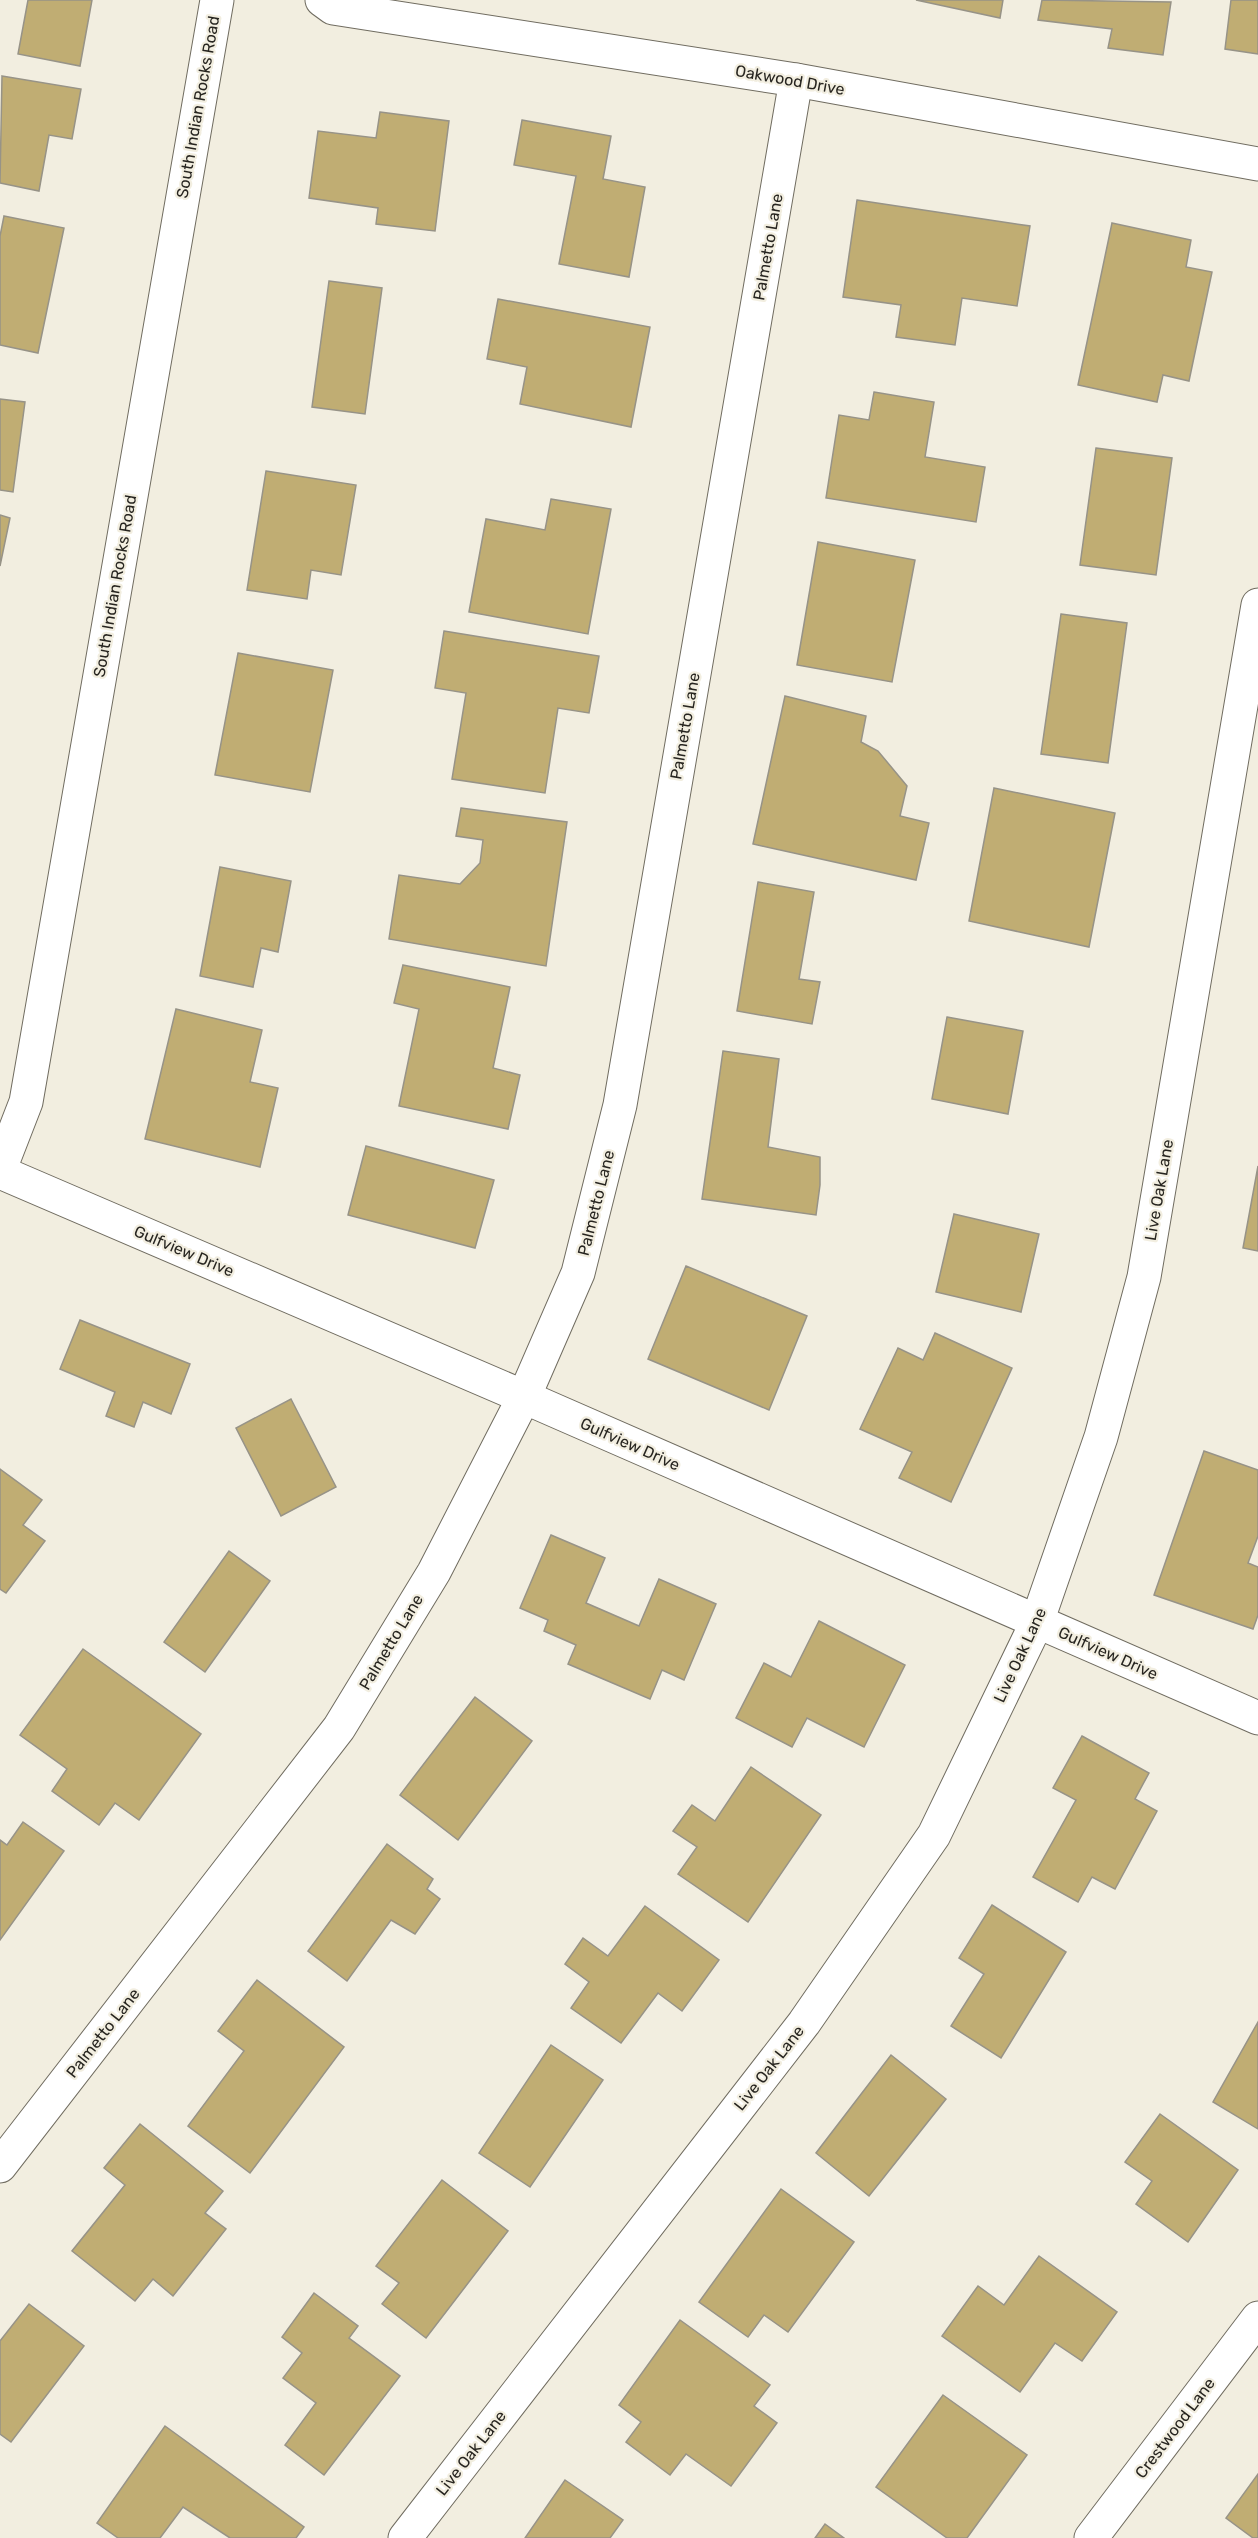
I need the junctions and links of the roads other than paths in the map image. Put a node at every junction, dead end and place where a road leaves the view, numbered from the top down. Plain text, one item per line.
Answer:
1 (217, 0) edge
2 (322, 0) edge
3 (796, 80) junction
4 (1258, 164) edge
5 (1258, 605) edge
6 (0, 1171) edge
7 (524, 1397) junction
8 (1037, 1622) junction
9 (1258, 1718) edge
10 (0, 2166) edge
11 (1258, 2318) edge
12 (405, 2538) edge
13 (1091, 2538) edge

1 - 6 street, South Indian Rocks Road
2 - 3 street, Oakwood Drive
3 - 4 street, Oakwood Drive
3 - 7 street, Palmetto Lane
5 - 8 street, Live Oak Lane
6 - 7 street, Gulfview Drive
7 - 8 street, Gulfview Drive
7 - 10 street, Palmetto Lane
8 - 9 street, Gulfview Drive
8 - 12 street, Live Oak Lane
11 - 13 street, Crestwood Lane

